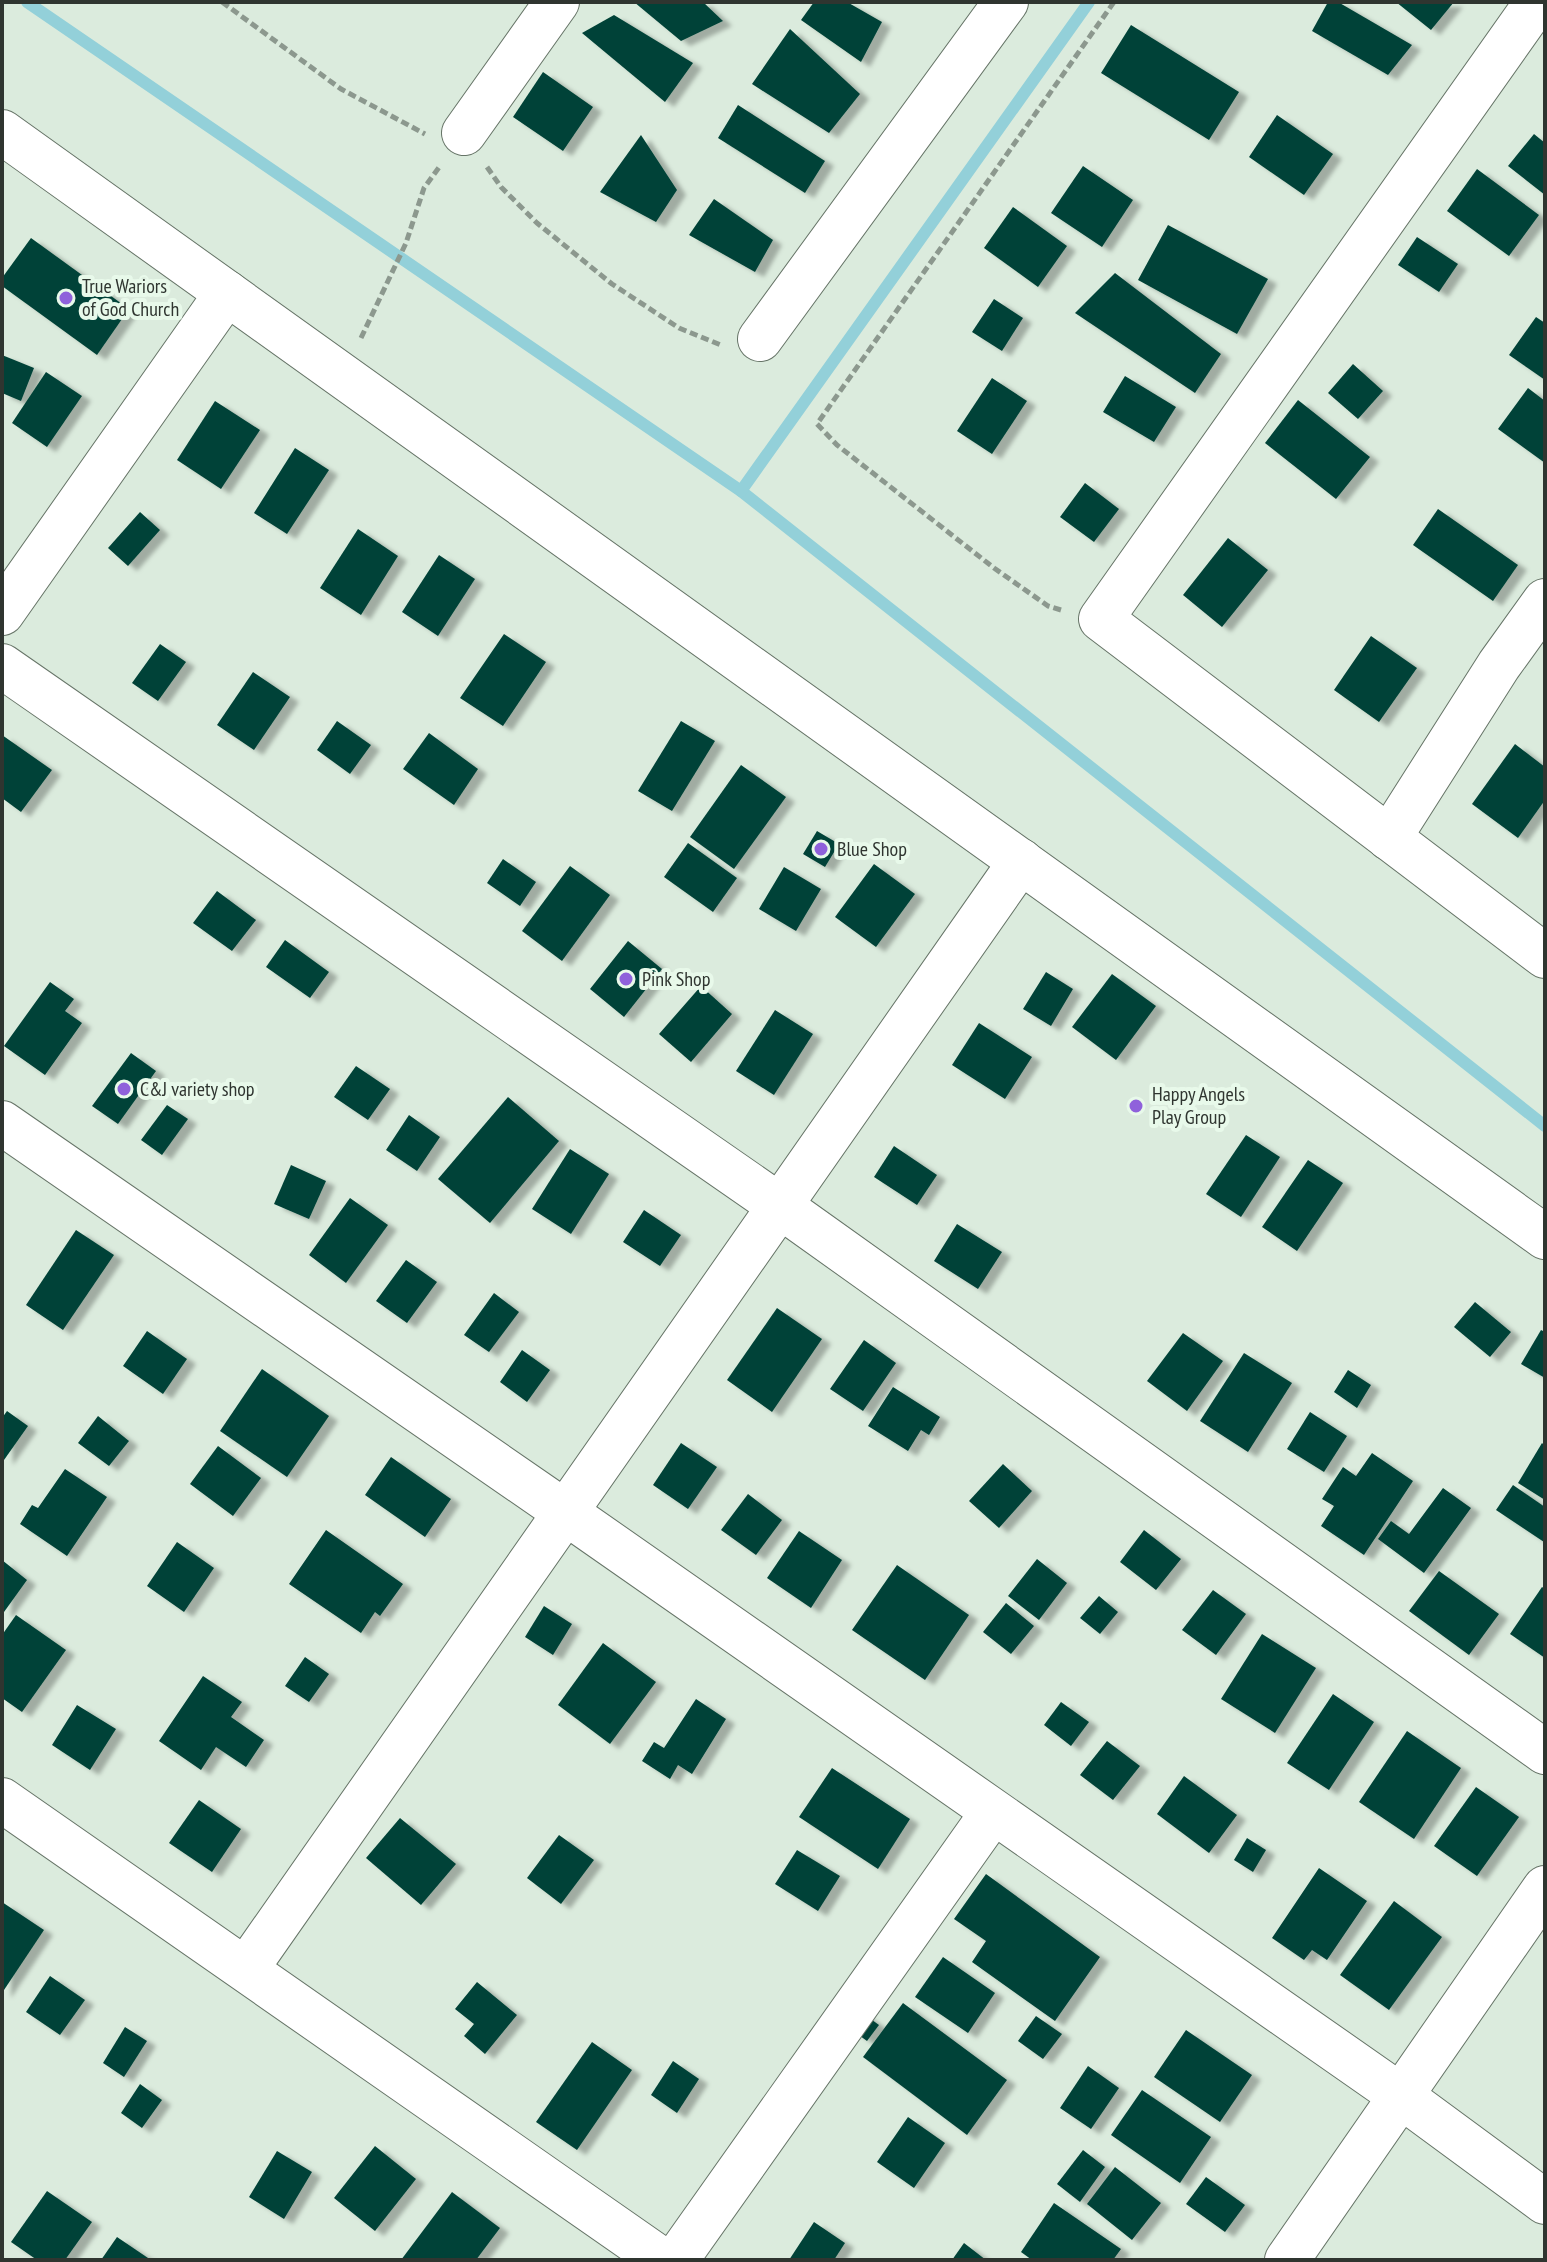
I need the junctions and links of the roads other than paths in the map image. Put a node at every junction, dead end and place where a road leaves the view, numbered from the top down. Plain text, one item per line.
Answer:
1 (557, 2) edge
2 (1006, 2) edge
3 (1537, 2) edge
4 (2, 132) edge
5 (464, 133) road end
6 (227, 293) junction
7 (760, 339) road end
8 (1545, 601) edge
9 (2, 613) edge
10 (2, 666) edge
11 (1389, 838) junction
12 (1021, 861) junction
13 (1545, 956) edge
14 (2, 1123) edge
15 (780, 1206) junction
16 (1545, 1237) edge
17 (565, 1512) junction
18 (1545, 1752) edge
19 (2, 1800) edge
20 (993, 1812) junction
21 (1545, 1888) edge
22 (246, 1969) junction
23 (1401, 2096) junction
24 (1545, 2202) edge
25 (662, 2260) edge
26 (676, 2260) edge
27 (1287, 2260) edge

1 - 5 street
2 - 7 street
3 - 11 street
4 - 6 street
6 - 9 street
6 - 12 street
8 - 11 street
10 - 15 street
11 - 13 street
12 - 15 street
12 - 16 street
14 - 17 street
15 - 17 street
15 - 18 street
17 - 20 street
17 - 22 street
19 - 22 street
20 - 23 street
20 - 26 street
21 - 23 street
22 - 25 street
23 - 24 street
23 - 27 street

